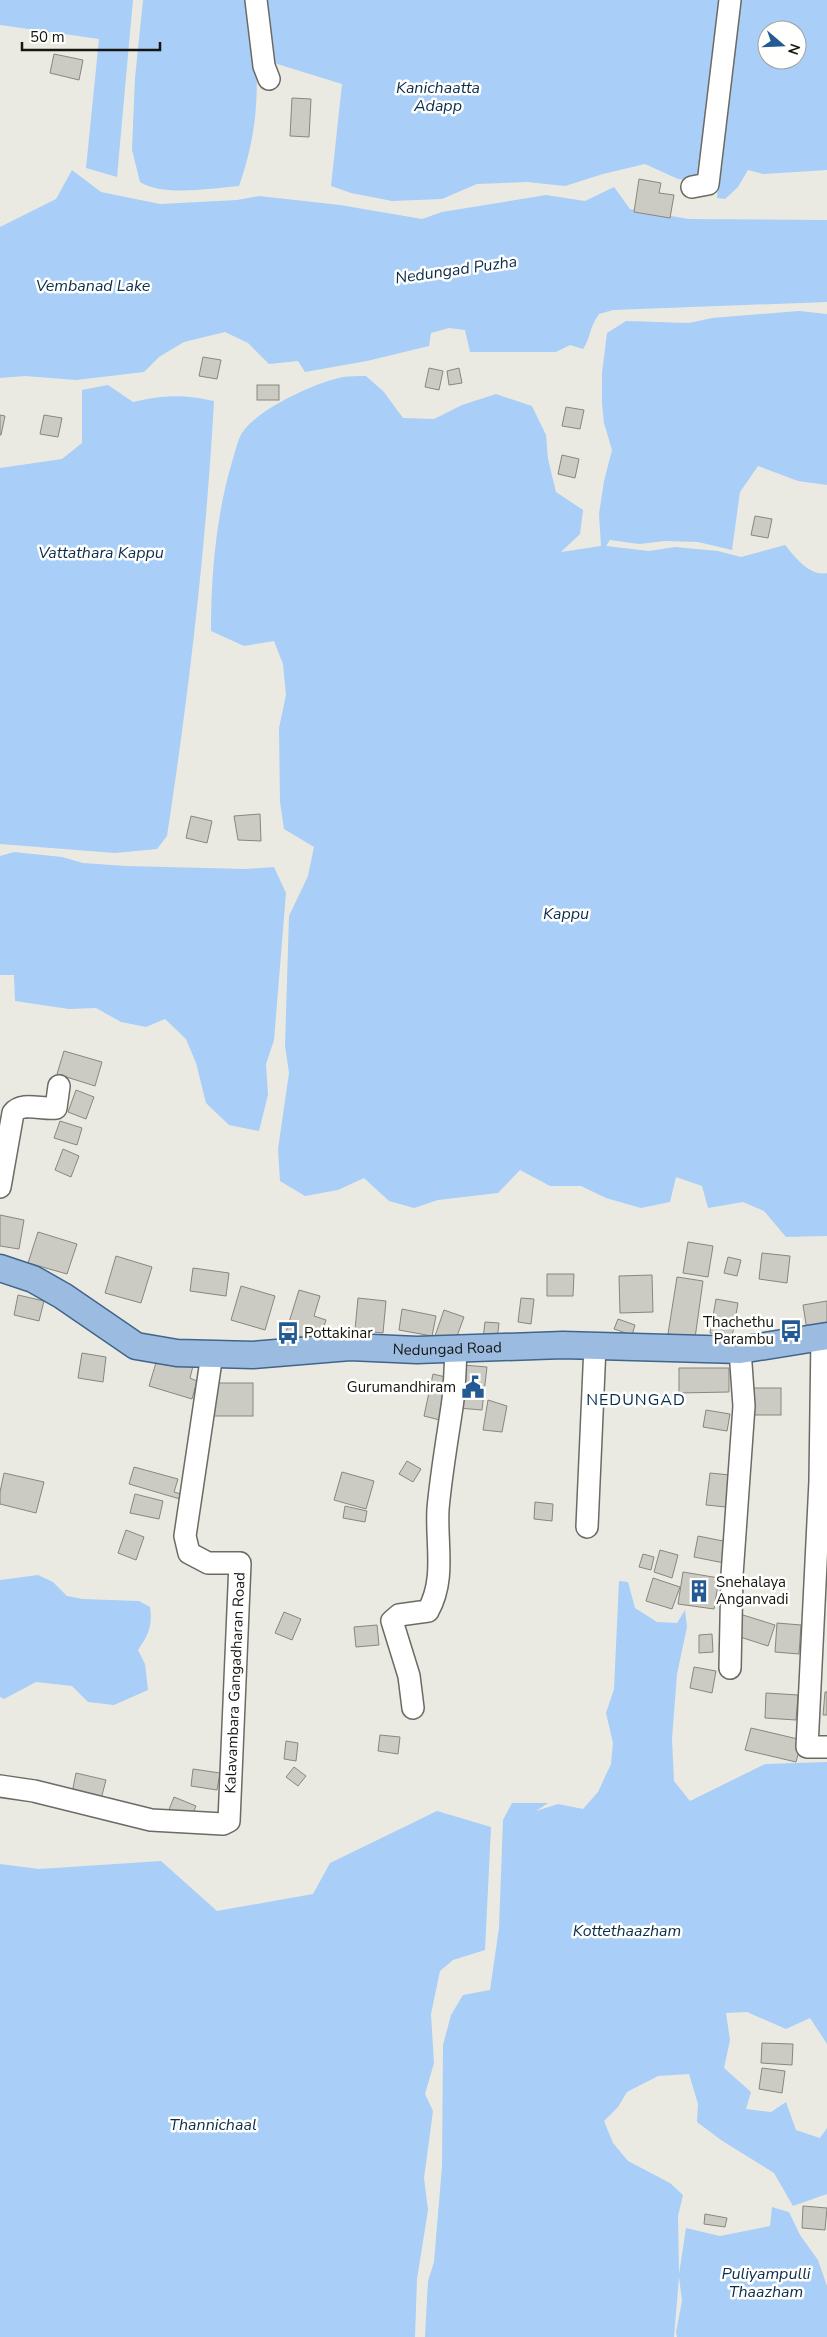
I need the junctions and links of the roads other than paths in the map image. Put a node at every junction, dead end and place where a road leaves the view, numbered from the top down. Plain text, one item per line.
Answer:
1 (256, 0) edge
2 (730, 0) edge
3 (269, 79) dead end
4 (692, 187) dead end
5 (59, 1086) dead end
6 (0, 1187) edge
7 (0, 1268) edge
8 (824, 1337) edge
9 (595, 1346) junction
10 (456, 1349) junction
11 (740, 1350) junction
12 (212, 1354) junction
13 (587, 1527) dead end
14 (730, 1668) dead end
15 (413, 1708) dead end
16 (827, 1748) edge
17 (0, 1786) edge

1 - 3 street
2 - 4 street
5 - 6 street
7 - 12 main road, Nedungad Road
8 - 11 main road, Nedungad Road
8 - 16 street
9 - 10 main road, Nedungad Road
9 - 11 main road, Nedungad Road
9 - 13 street
10 - 12 main road, Nedungad Road
10 - 15 street
11 - 14 street
12 - 17 street, Kalavambara Gangadharan Road

